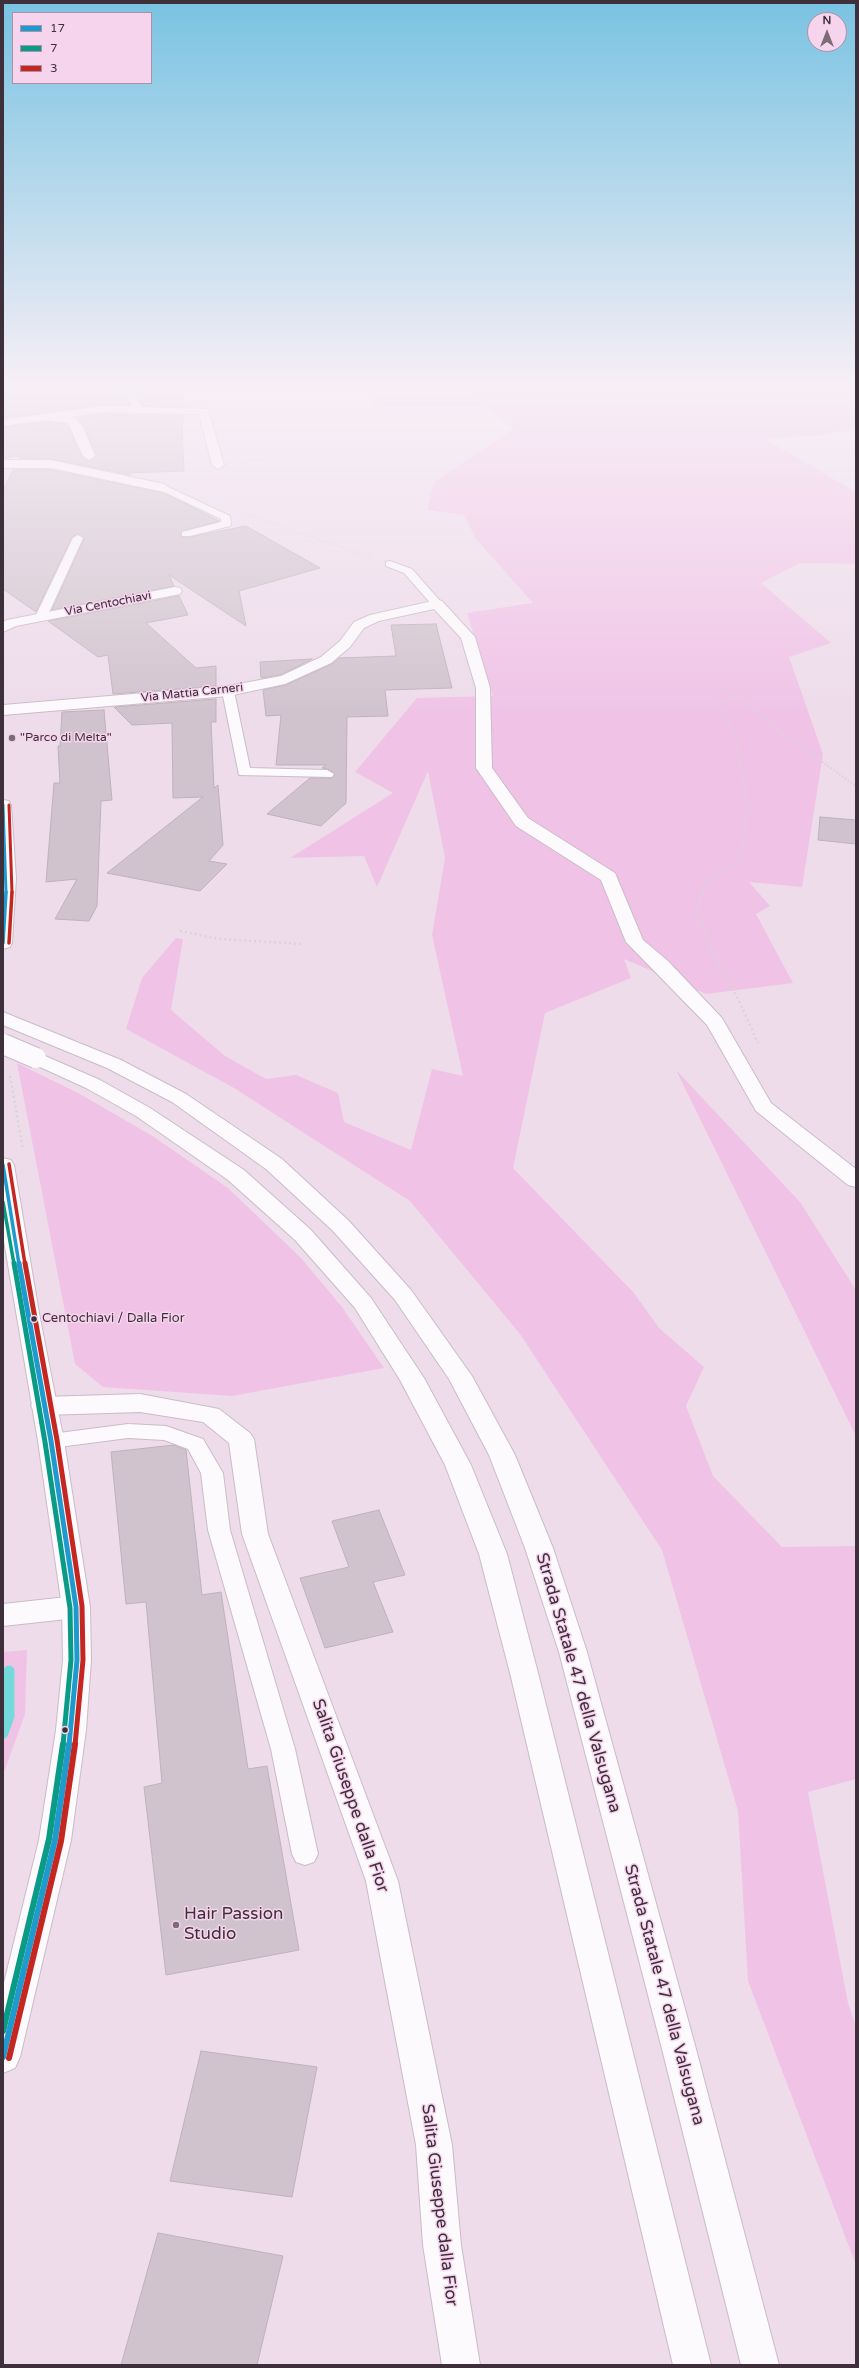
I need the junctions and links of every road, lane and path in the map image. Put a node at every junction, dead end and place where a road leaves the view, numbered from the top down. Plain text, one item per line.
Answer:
1 (177, 495) edge
2 (239, 512) dead end
3 (186, 534) dead end
4 (78, 538) dead end
5 (390, 564) joint
6 (175, 591) dead end
7 (437, 604) junction
8 (41, 617) junction
9 (3, 628) edge
10 (228, 692) junction
11 (3, 710) edge
12 (328, 774) dead end
13 (856, 786) edge
14 (3, 805) edge
15 (180, 931) dead end
16 (3, 943) edge
17 (304, 944) dead end
18 (3, 1018) edge
19 (3, 1044) edge
20 (759, 1046) dead end
21 (42, 1047) junction
22 (3, 1165) edge
23 (856, 1180) edge
24 (44, 1406) junction
25 (51, 1441) junction
26 (76, 1607) junction
27 (3, 1615) edge
28 (305, 1854) dead end
29 (3, 2057) edge
30 (461, 2365) edge
31 (692, 2365) edge
32 (760, 2365) edge

1 - 3 lane
2 - 5 path
4 - 8 lane, Via Centochiavi
5 - 7 lane
6 - 8 main road, Via Centochiavi
7 - 10 main road, Via Mattia Carneri
7 - 23 main road
8 - 9 main road, Via Centochiavi
10 - 11 main road, Via Mattia Carneri
10 - 12 lane
13 - 20 path
14 - 16 main road
15 - 17 path
18 - 21 main road, Strada Statale 47 della Valsugana
19 - 21 main road, Strada Statale 47 della Valsugana, bridge
21 - 31 main road, Strada Statale 47 della Valsugana
21 - 32 main road, Strada Statale 47 della Valsugana
22 - 24 main road
24 - 25 main road
24 - 30 main road, Salita Giuseppe dalla Fior
25 - 26 main road
25 - 28 lane
26 - 27 main road
26 - 29 main road

